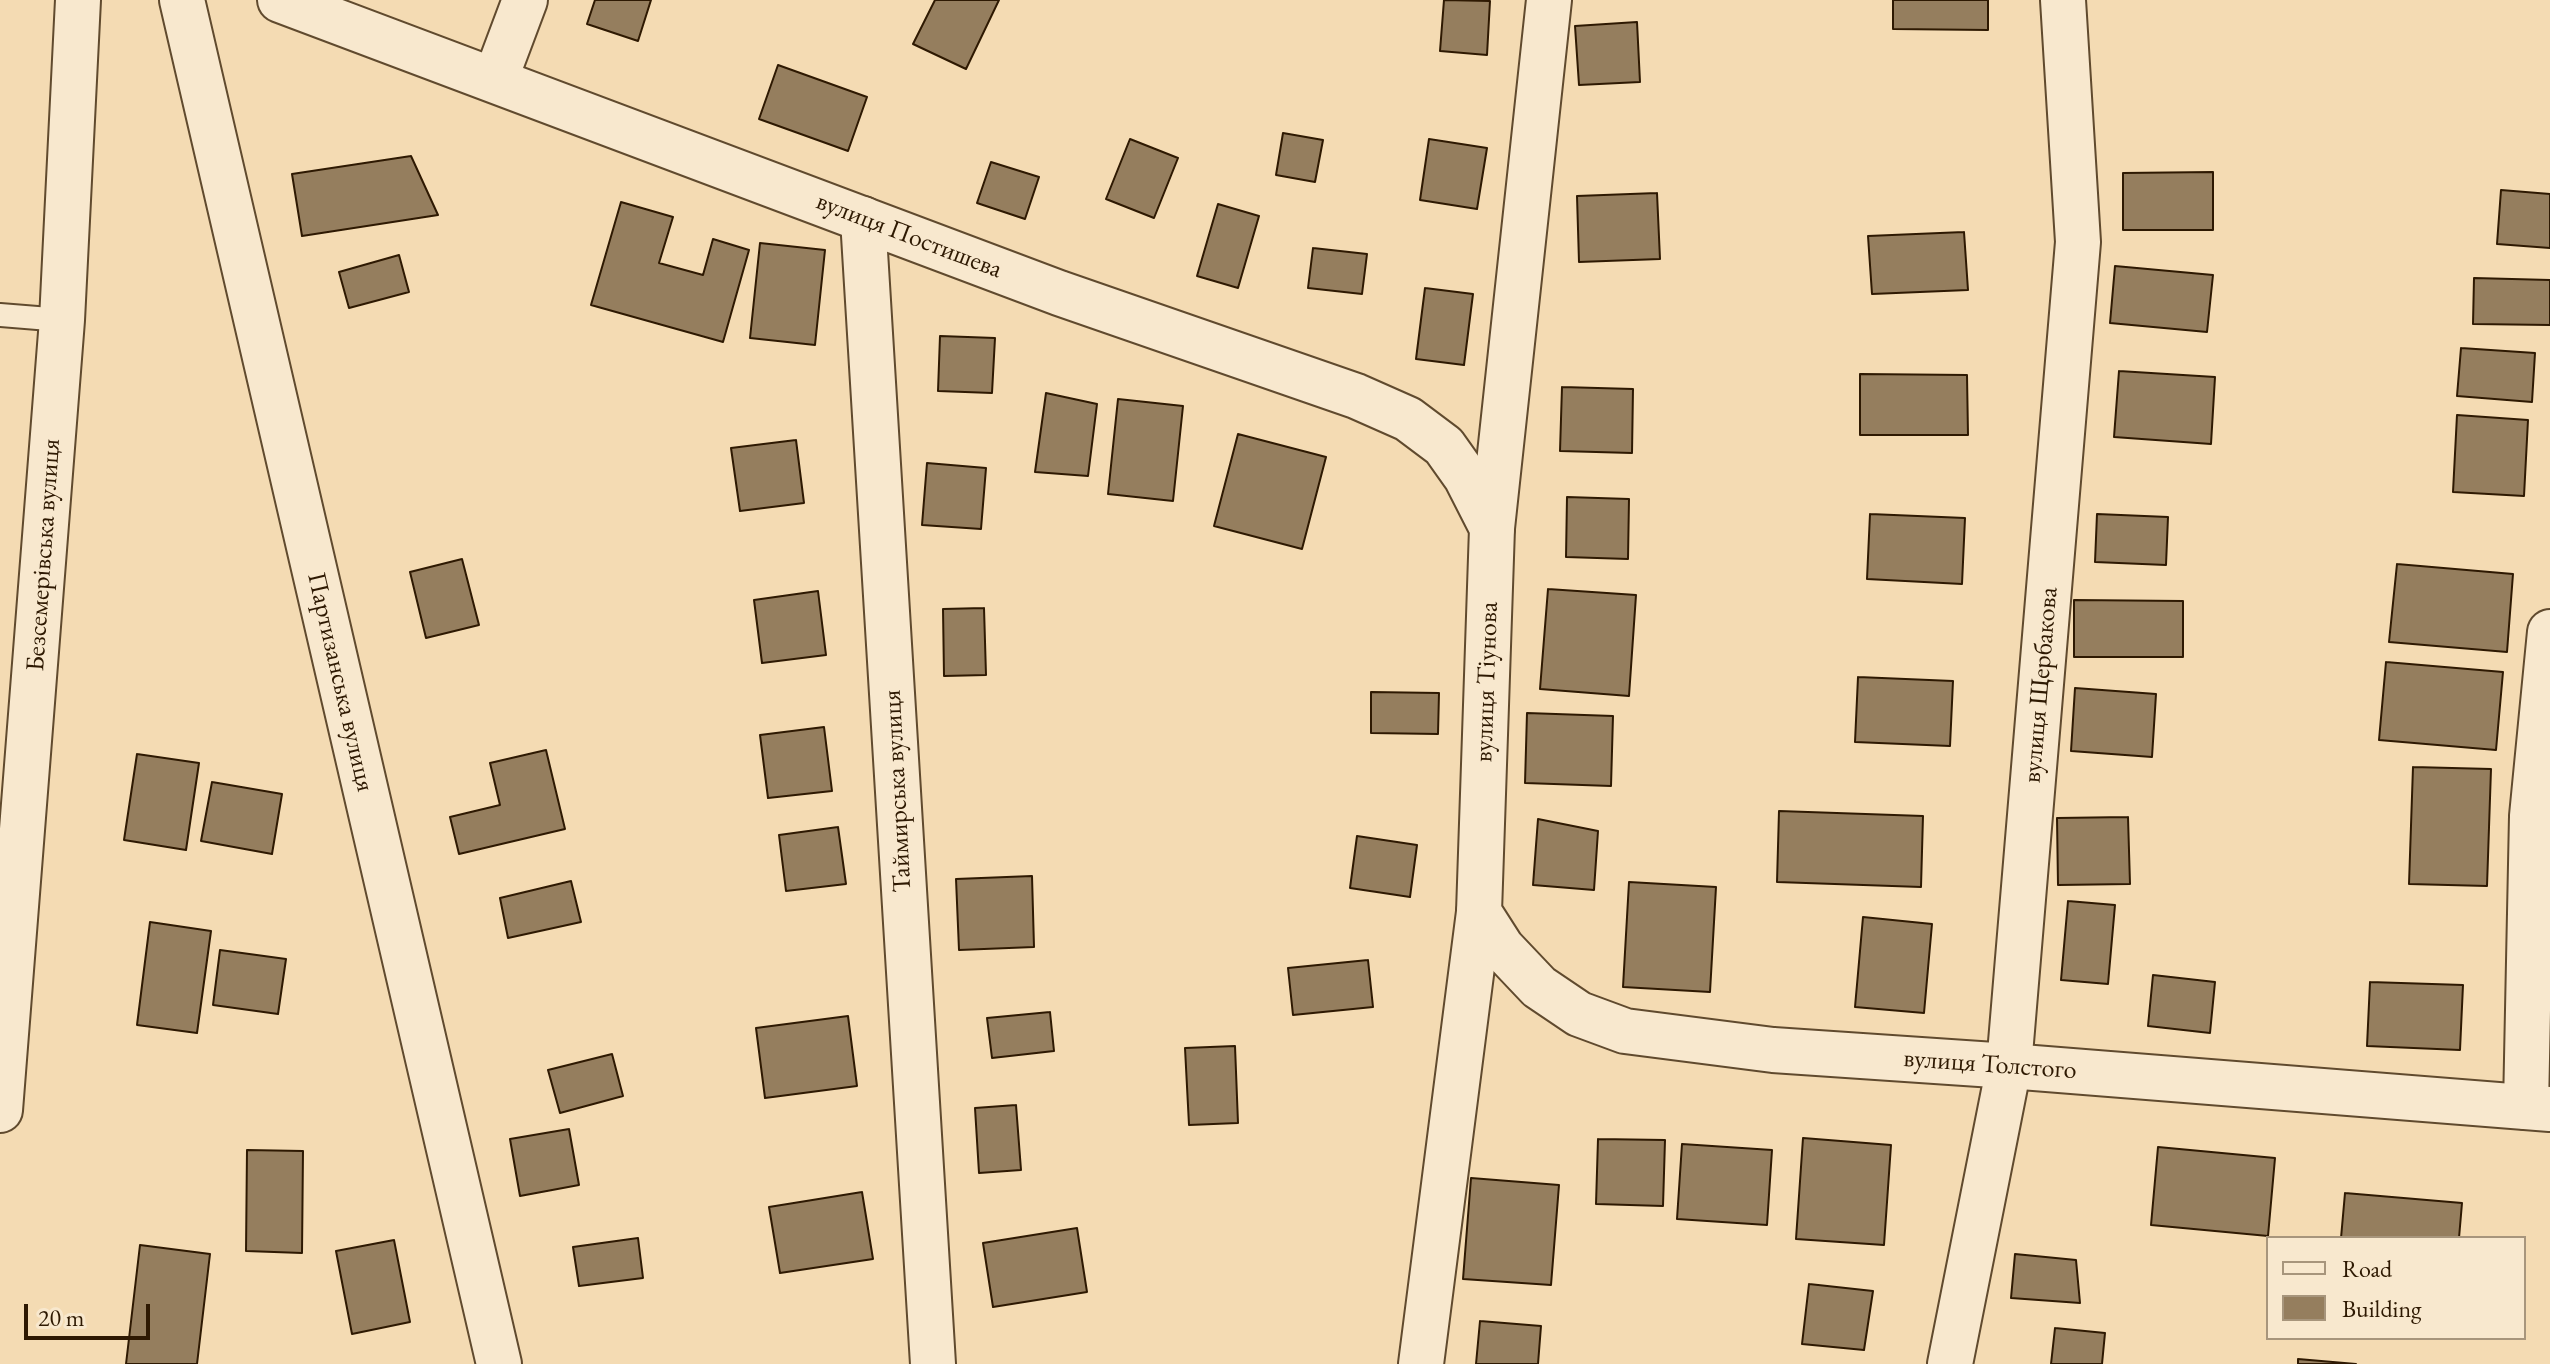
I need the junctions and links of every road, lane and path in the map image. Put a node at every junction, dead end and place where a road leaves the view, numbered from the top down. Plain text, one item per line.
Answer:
1 (78, 0) edge
2 (182, 0) edge
3 (280, 0) edge
4 (525, 0) edge
5 (1549, 0) edge
6 (2063, 0) edge
7 (495, 80) junction
8 (863, 219) junction
9 (0, 315) edge
10 (62, 320) junction
11 (1492, 528) junction
12 (2550, 632) edge
13 (2545, 735) edge
14 (1479, 912) junction
15 (2009, 1066) junction
16 (2538, 1108) edge
17 (0, 1110) edge
18 (499, 1364) edge
19 (933, 1364) edge
20 (1421, 1364) edge
21 (1950, 1364) edge

1 - 10 street, Безсемерівська вулиця
2 - 18 street, Партизанська вулиця
3 - 7 street, вулиця Постишева
4 - 7 street
5 - 11 street, вулиця Тіунова
6 - 15 street, вулиця Щербакова
7 - 8 street, вулиця Постишева
8 - 11 street, вулиця Постишева
8 - 19 street, Таймирська вулиця
9 - 10 lane
10 - 17 street, Безсемерівська вулиця
11 - 14 street, вулиця Тіунова
12 - 13 street
13 - 16 street
14 - 15 street, вулиця Толстого
14 - 20 street, вулиця Тіунова
15 - 16 street, вулиця Толстого
15 - 21 street, вулиця Щербакова

